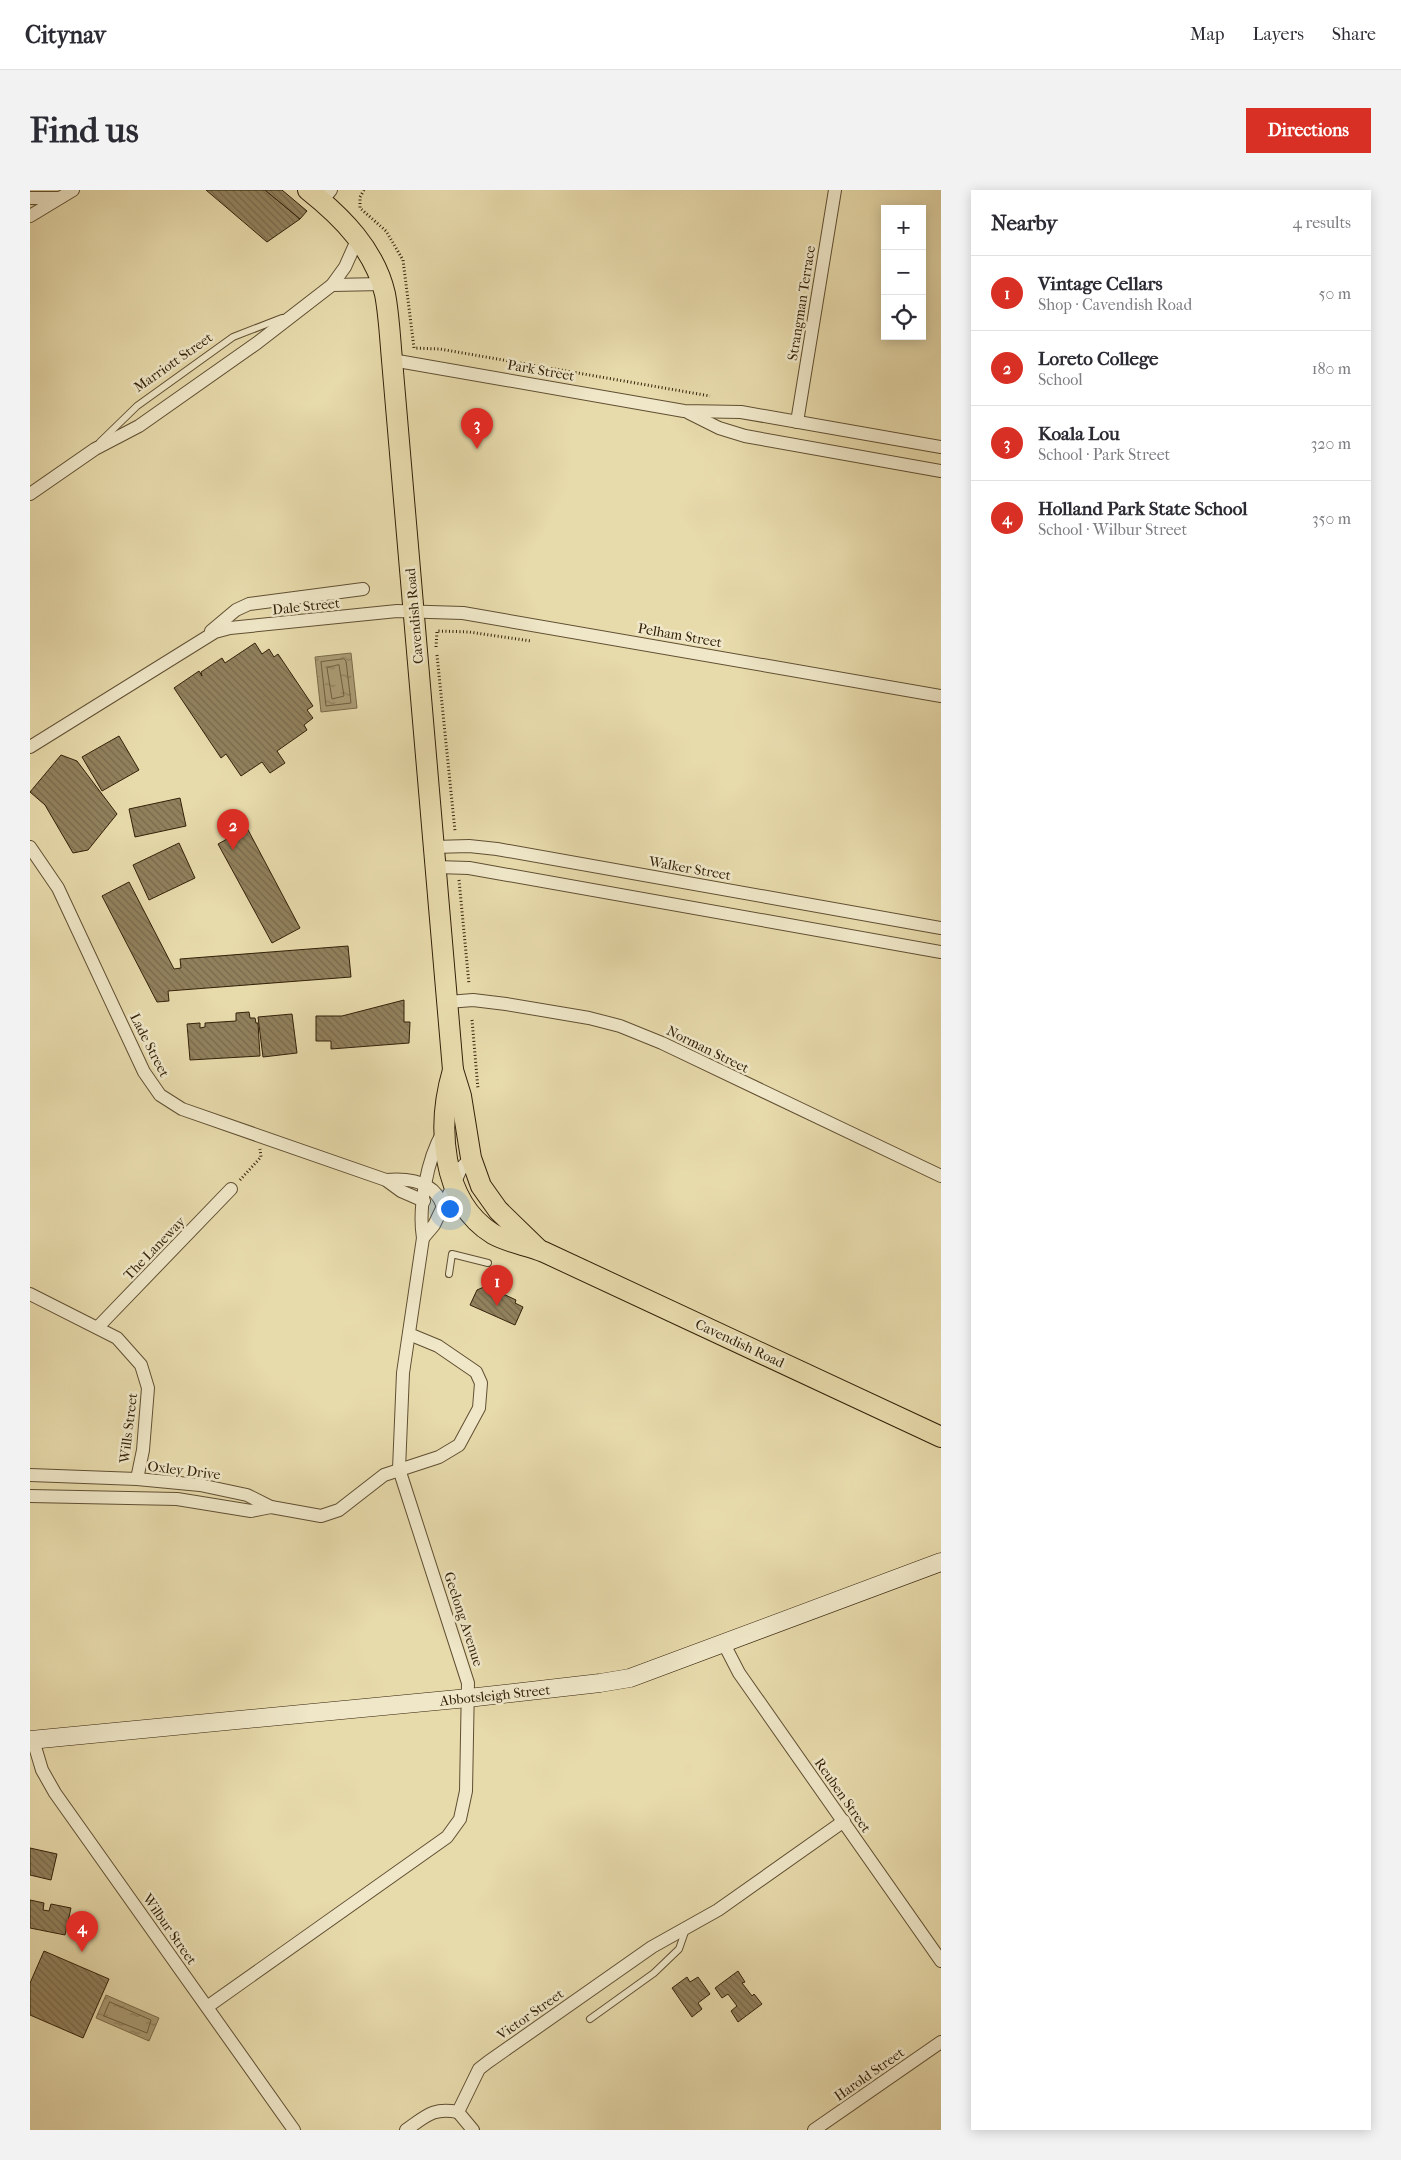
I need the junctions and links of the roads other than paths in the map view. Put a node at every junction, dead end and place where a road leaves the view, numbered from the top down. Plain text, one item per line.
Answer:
1 (73, 190) edge
2 (835, 190) edge
3 (321, 194) edge
4 (30, 198) edge
5 (59, 198) junction
6 (30, 216) edge
7 (358, 238) junction
8 (382, 284) junction
9 (332, 285) junction
10 (289, 316) junction
11 (392, 360) junction
12 (684, 411) junction
13 (797, 422) junction
14 (941, 447) edge
15 (88, 454) junction
16 (941, 471) edge
17 (30, 494) edge
18 (362, 589) dead end
19 (414, 612) junction
20 (203, 637) junction
21 (941, 696) edge
22 (30, 747) edge
23 (30, 847) edge
24 (435, 857) junction
25 (941, 928) edge
26 (941, 952) edge
27 (448, 1002) junction
28 (453, 1070) junction
29 (446, 1127) junction
30 (471, 1158) junction
31 (941, 1176) edge
32 (386, 1180) junction
33 (426, 1185) junction
34 (454, 1188) junction
35 (231, 1189) dead end
36 (424, 1201) junction
37 (443, 1208) junction
38 (423, 1238) junction
39 (538, 1250) junction
40 (488, 1263) dead end
41 (449, 1274) dead end
42 (30, 1294) edge
43 (98, 1327) junction
44 (409, 1334) junction
45 (941, 1437) edge
46 (399, 1469) junction
47 (30, 1475) edge
48 (137, 1480) junction
49 (30, 1496) edge
50 (271, 1507) junction
51 (941, 1562) edge
52 (724, 1644) junction
53 (468, 1698) junction
54 (32, 1740) edge
55 (844, 1821) junction
56 (687, 1926) junction
57 (941, 1961) edge
58 (207, 2007) junction
59 (590, 2019) dead end
60 (941, 2042) edge
61 (458, 2112) junction
62 (294, 2130) edge
63 (406, 2130) edge
64 (473, 2130) edge
65 (814, 2130) edge

1 - 5 street
2 - 13 street, Strangman Terrace
3 - 7 main road, Cavendish Road
4 - 5 street
5 - 6 street
7 - 8 main road, Cavendish Road
7 - 9 street, Marriott Street
8 - 9 street
8 - 11 main road, Cavendish Road
9 - 10 street, Marriott Street
10 - 15 street, Marriott Street
10 - 15 lane, Marriott Street
11 - 12 street, Park Street
11 - 19 main road, Cavendish Road
12 - 13 street, Park Street
12 - 16 street, Park Street
13 - 14 street, Park Street
15 - 17 street, Marriott Street
18 - 20 street, Dale Street
19 - 20 street, Dale Street
19 - 21 street, Pelham Street
19 - 24 main road, Cavendish Road
20 - 22 street, Dale Street
23 - 32 street, Lade Street
24 - 25 street, Walker Street
24 - 26 street
24 - 27 main road, Cavendish Road
27 - 28 main road, Cavendish Road
27 - 31 street, Norman Street
28 - 29 main road, Cavendish Road
28 - 30 main road, Cavendish Road
29 - 33 street, Geelong Avenue
29 - 34 main road, Cavendish Road
30 - 34 street, Geelong Avenue
30 - 39 main road, Cavendish Road
32 - 33 street, Lade Street
32 - 36 street, Lade Street
33 - 36 street, Geelong Avenue
33 - 37 street
34 - 37 street, Geelong Avenue
34 - 39 main road, Cavendish Road
35 - 43 street, The Laneway
36 - 38 street, Geelong Avenue
37 - 38 street, Geelong Avenue
38 - 44 street, Geelong Avenue
39 - 45 main road, Cavendish Road
40 - 41 lane
42 - 43 street, Wills Street
43 - 48 street, Wills Street
44 - 46 street, Geelong Avenue
44 - 46 street, Oxley Drive
46 - 50 street, Oxley Drive
46 - 53 street, Geelong Avenue
47 - 48 street, Oxley Drive
48 - 50 street, Oxley Drive
49 - 50 street, Oxley Drive
51 - 52 street, Abbotsleigh Street
52 - 53 street, Abbotsleigh Street
52 - 55 street, Reuben Street
53 - 54 street, Abbotsleigh Street
53 - 58 street, Geelong Avenue
54 - 58 street, Wilbur Street
55 - 56 street, Victor Street
55 - 57 street, Reuben Street
56 - 59 lane
56 - 61 street, Victor Street
58 - 62 street, Wilbur Street
60 - 65 street, Harold Street
61 - 63 street
61 - 64 street

